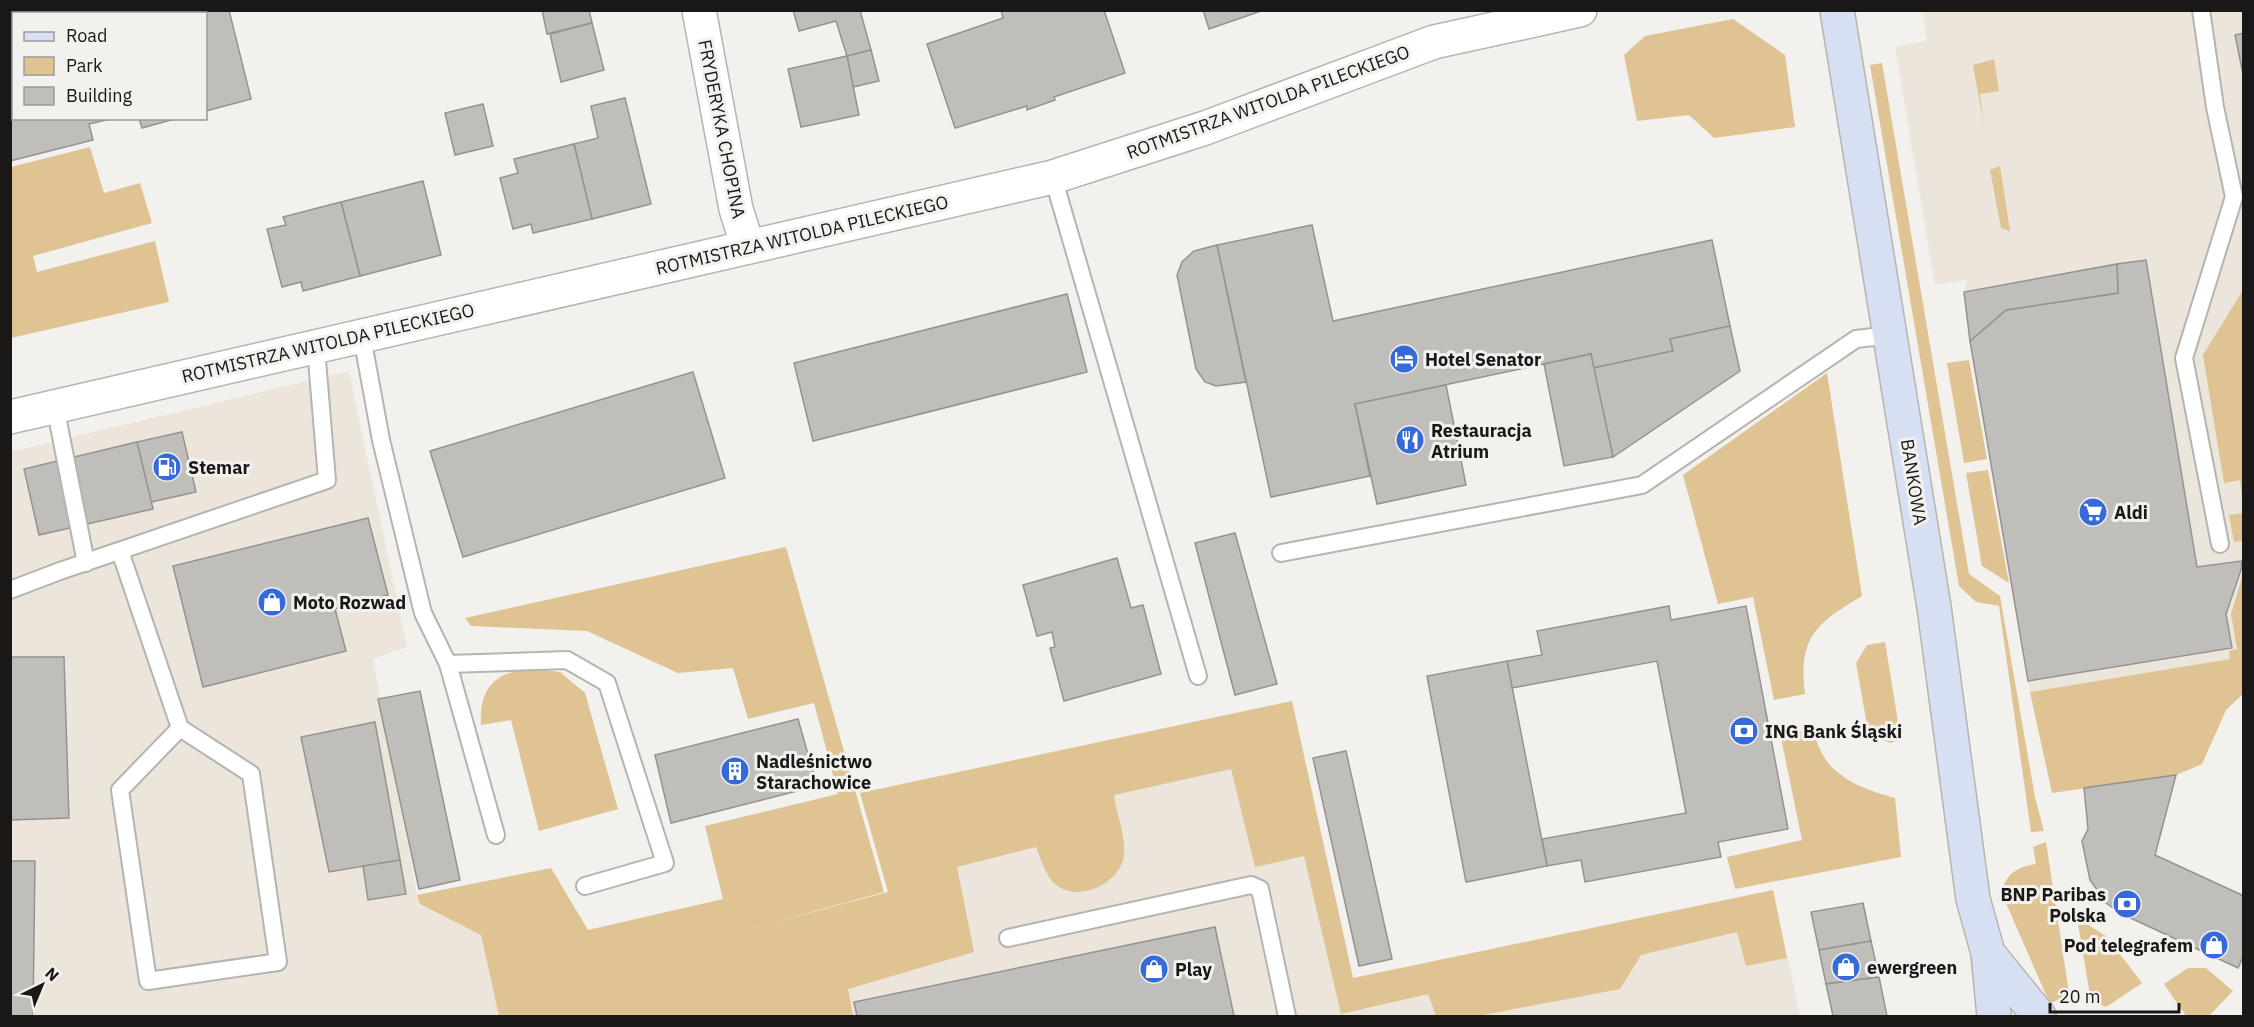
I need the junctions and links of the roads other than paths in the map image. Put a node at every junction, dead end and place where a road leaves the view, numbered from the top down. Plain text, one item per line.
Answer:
1 (699, 10) edge
2 (1580, 10) edge
3 (1837, 10) edge
4 (2201, 10) edge
5 (1482, 21) edge
6 (1053, 177) junction
7 (748, 247) junction
8 (1892, 335) junction
9 (362, 337) junction
10 (316, 348) junction
11 (55, 406) junction
12 (10, 417) edge
13 (2220, 544) dead end
14 (120, 551) junction
15 (1281, 553) dead end
16 (86, 563) junction
17 (10, 590) edge
18 (448, 664) junction
19 (1198, 676) dead end
20 (180, 728) junction
21 (496, 835) dead end
22 (585, 886) dead end
23 (1008, 938) dead end
24 (1988, 953) junction
25 (1992, 1015) edge
26 (1287, 1017) edge
27 (2039, 1017) edge

1 - 7 street, FRYDERYKA CHOPINA
2 - 5 street, ROTMISTRZA WITOLDA PILECKIEGO
3 - 8 street, BANKOWA
4 - 13 lane
5 - 6 street, ROTMISTRZA WITOLDA PILECKIEGO
6 - 7 street, ROTMISTRZA WITOLDA PILECKIEGO
6 - 19 lane
7 - 9 street, ROTMISTRZA WITOLDA PILECKIEGO
8 - 15 lane
8 - 24 street, BANKOWA
9 - 10 street, ROTMISTRZA WITOLDA PILECKIEGO
9 - 18 lane
10 - 11 street, ROTMISTRZA WITOLDA PILECKIEGO
10 - 14 lane
11 - 12 street, ROTMISTRZA WITOLDA PILECKIEGO
11 - 16 lane
14 - 16 lane
14 - 20 lane
16 - 17 lane
18 - 21 lane
18 - 22 lane
20 - 20 lane
23 - 26 lane
24 - 25 street, BANKOWA
24 - 27 street, BANKOWA

